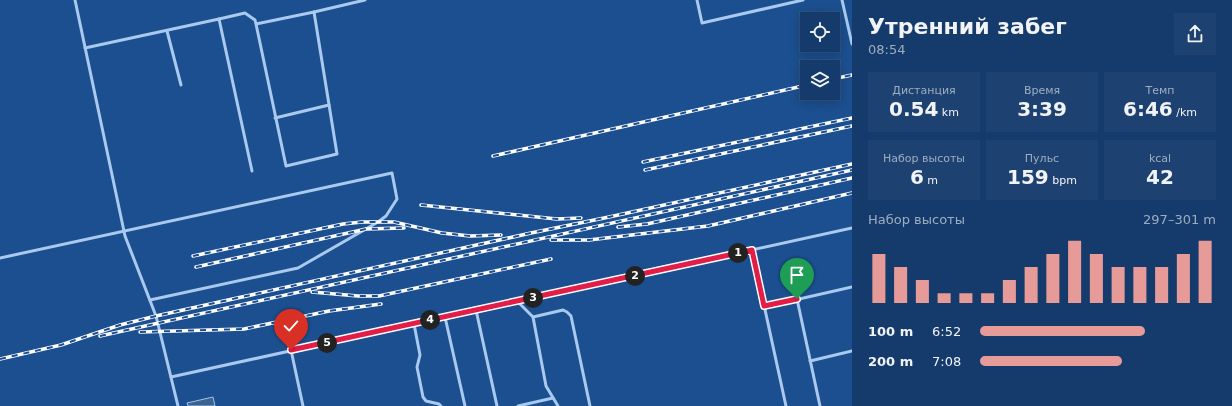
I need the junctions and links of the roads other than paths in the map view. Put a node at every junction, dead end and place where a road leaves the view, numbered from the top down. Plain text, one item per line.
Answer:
1 (75, 0) edge
2 (365, 0) edge
3 (697, 0) edge
4 (803, 0) edge
5 (842, 0) edge
6 (314, 12) junction
7 (852, 16) edge
8 (846, 18) junction
9 (219, 19) junction
10 (256, 24) junction
11 (167, 31) junction
12 (851, 36) edge
13 (852, 44) edge
14 (85, 48) junction
15 (181, 84) dead end
16 (329, 105) junction
17 (275, 118) junction
18 (252, 171) dead end
19 (852, 228) edge
20 (124, 231) junction
21 (752, 250) junction
22 (0, 258) edge
23 (852, 287) edge
24 (797, 299) junction
25 (150, 300) junction
26 (517, 301) junction
27 (764, 306) junction
28 (476, 310) junction
29 (445, 317) junction
30 (533, 317) junction
31 (414, 324) junction
32 (291, 350) junction
33 (852, 351) edge
34 (810, 360) junction
35 (171, 377) junction
36 (553, 398) junction
37 (178, 406) edge
38 (303, 406) edge
39 (441, 406) edge
40 (465, 406) edge
41 (497, 406) edge
42 (518, 406) edge
43 (558, 406) edge
44 (590, 406) edge
45 (786, 406) edge
46 (820, 406) edge

1 - 14 lane
2 - 6 lane
3 - 4 lane
5 - 8 lane
6 - 10 lane
6 - 16 lane
7 - 8 lane
8 - 12 lane
9 - 10 lane
9 - 11 lane
9 - 18 lane
10 - 17 lane
11 - 14 lane
11 - 15 lane
12 - 13 lane
14 - 20 lane
16 - 17 lane
16 - 17 lane
19 - 21 lane
20 - 22 lane
20 - 25 lane
20 - 25 lane
21 - 26 lane
21 - 27 lane
23 - 24 lane
24 - 27 lane
24 - 34 lane
25 - 35 lane
26 - 28 lane
26 - 30 lane
27 - 45 lane
28 - 29 lane
28 - 41 lane
29 - 31 lane
29 - 40 lane
30 - 36 lane
30 - 44 lane
31 - 32 lane
31 - 39 lane
32 - 35 lane
32 - 38 lane
33 - 34 lane
34 - 46 lane
35 - 37 lane
36 - 42 lane
36 - 43 lane

